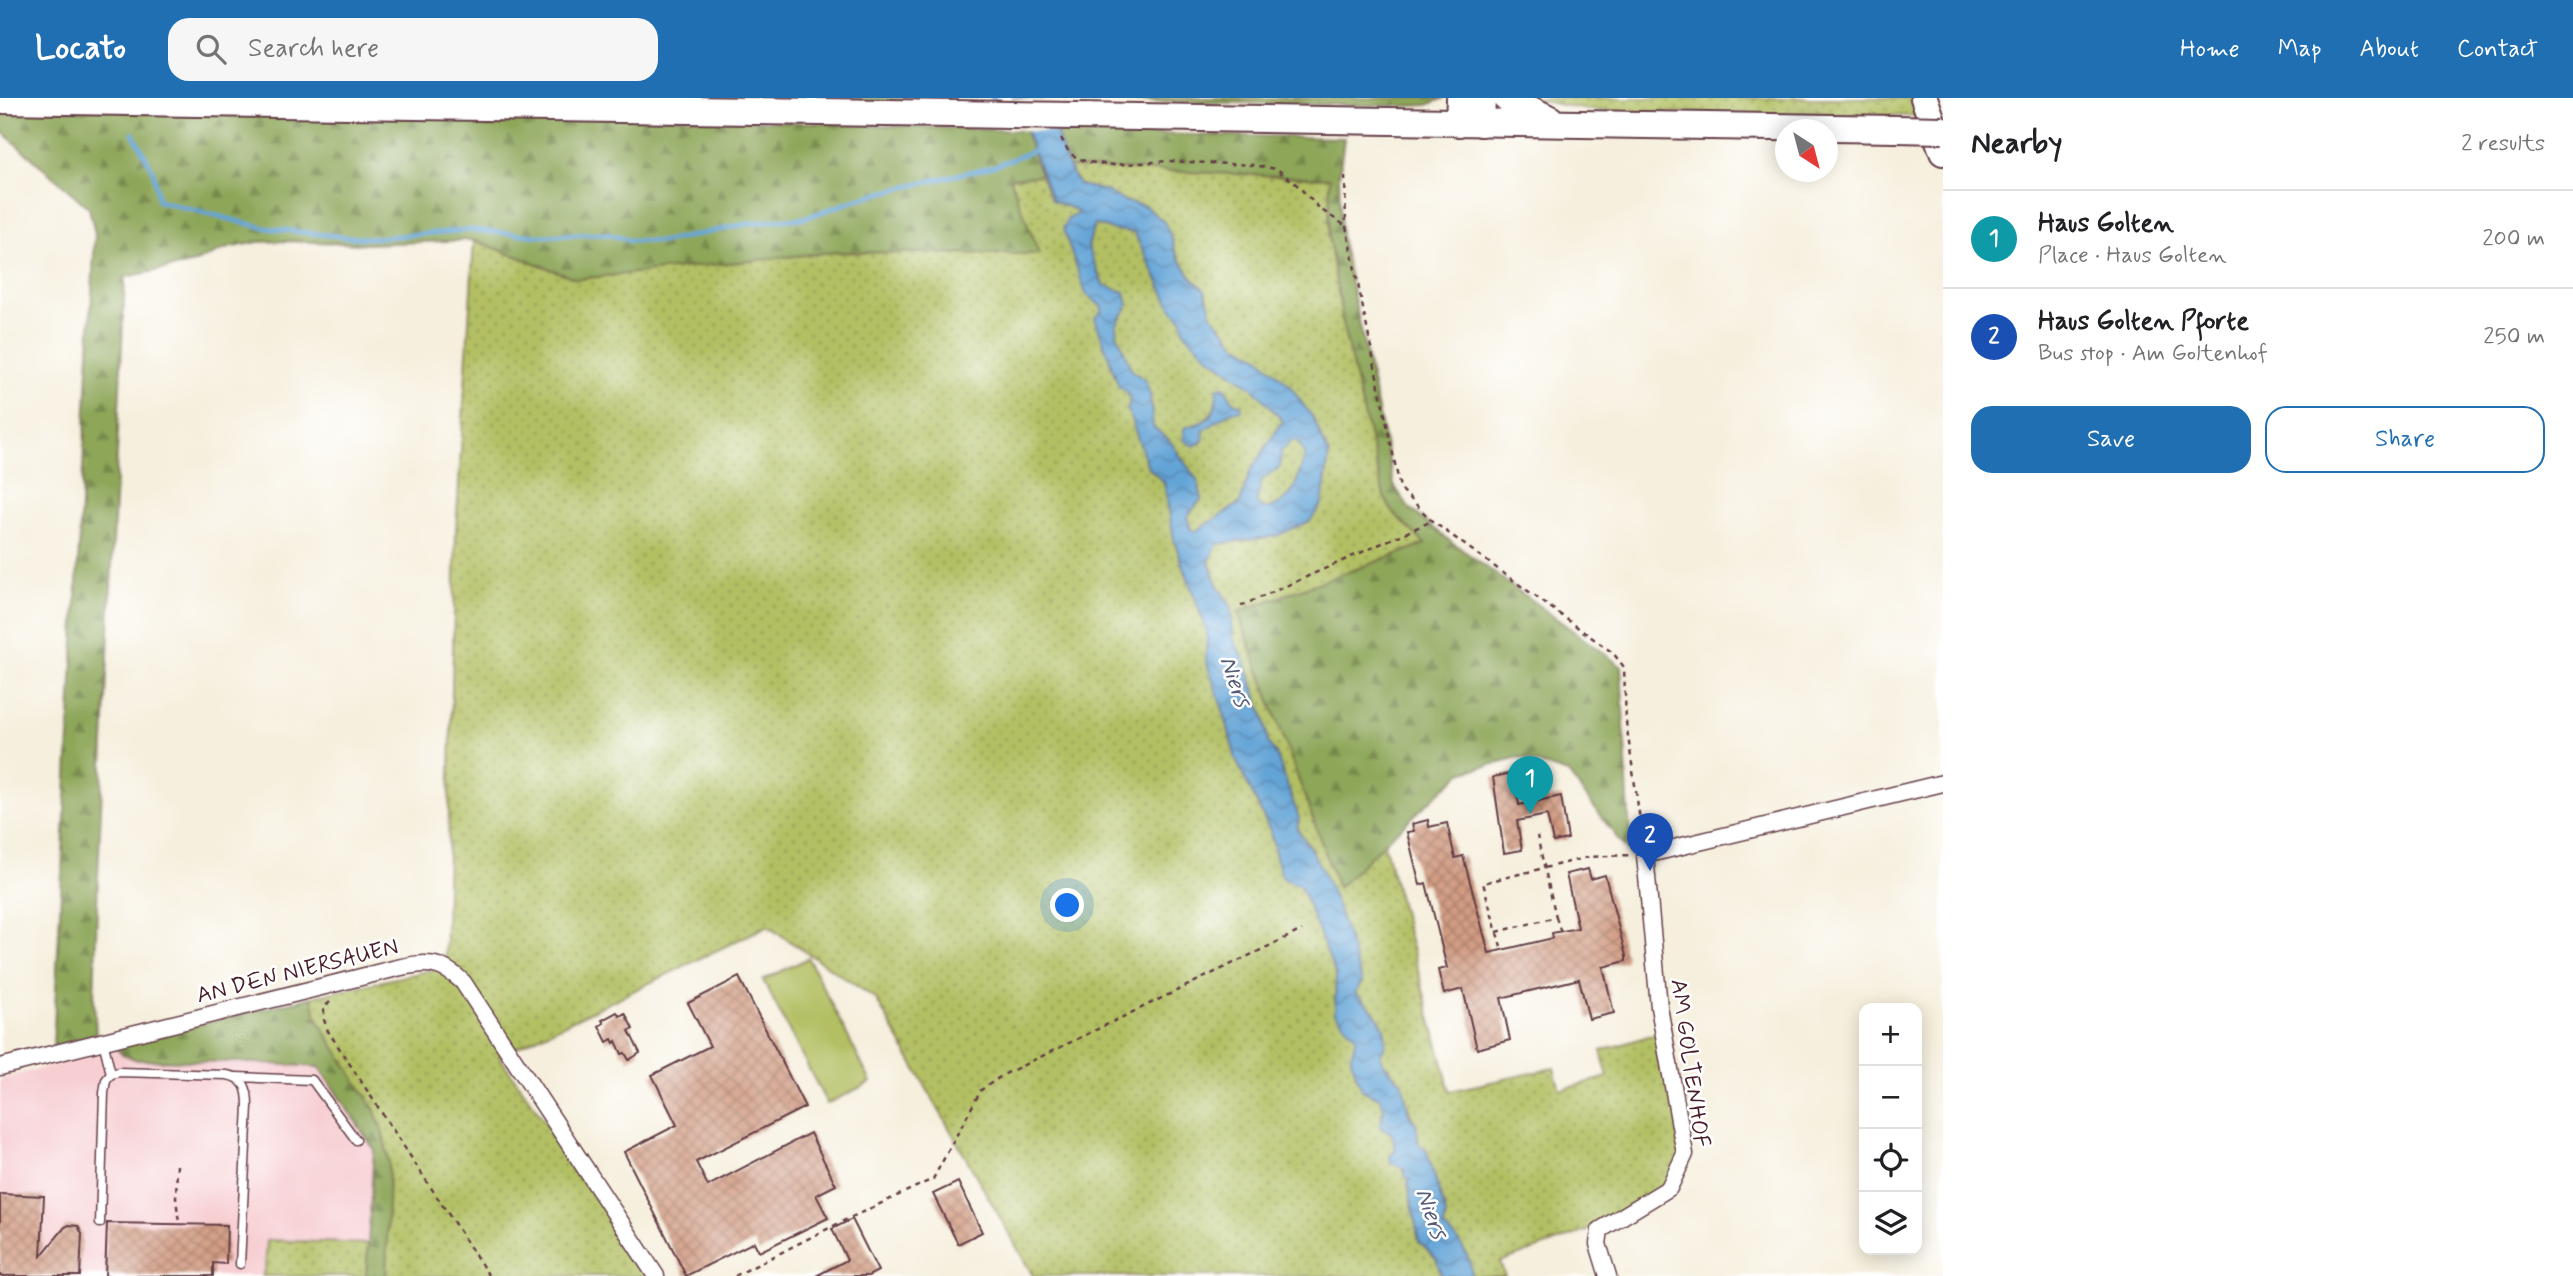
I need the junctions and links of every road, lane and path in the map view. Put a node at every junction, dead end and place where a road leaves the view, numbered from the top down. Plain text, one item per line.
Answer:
1 (1506, 98) edge
2 (1924, 98) edge
3 (0, 100) edge
4 (1470, 111) edge
5 (1561, 124) junction
6 (1068, 126) junction
7 (1943, 130) edge
8 (1943, 152) edge
9 (1345, 176) dead end
10 (1346, 226) junction
11 (1432, 521) junction
12 (1241, 606) dead end
13 (1943, 783) edge
14 (1537, 836) dead end
15 (1645, 855) junction
16 (1544, 868) junction
17 (1556, 917) junction
18 (1302, 930) dead end
19 (1497, 933) junction
20 (1561, 933) dead end
21 (1501, 947) dead end
22 (335, 996) dead end
23 (103, 1041) junction
24 (0, 1067) edge
25 (111, 1074) junction
26 (236, 1077) junction
27 (356, 1140) dead end
28 (177, 1165) dead end
29 (100, 1223) dead end
30 (179, 1223) dead end
31 (240, 1265) dead end
32 (489, 1276) edge
33 (656, 1276) edge
34 (735, 1276) edge
35 (1608, 1276) edge

1 - 5 main road
2 - 8 main road
3 - 6 main road, bridge
4 - 5 main road
4 - 6 main road
5 - 7 main road, bridge
6 - 10 path
9 - 10 path
10 - 11 path
11 - 12 path
11 - 15 path
13 - 15 street
14 - 16 path
15 - 16 path
15 - 35 street, AM GOLTENHOF
16 - 17 path
16 - 19 path
17 - 19 path
17 - 20 path
18 - 34 path
19 - 21 path
22 - 32 path
23 - 24 street, AN DEN NIERSAUEN
23 - 25 lane
23 - 33 street, AN DEN NIERSAUEN
25 - 26 lane
25 - 29 lane
26 - 27 lane
26 - 31 lane
28 - 30 path

